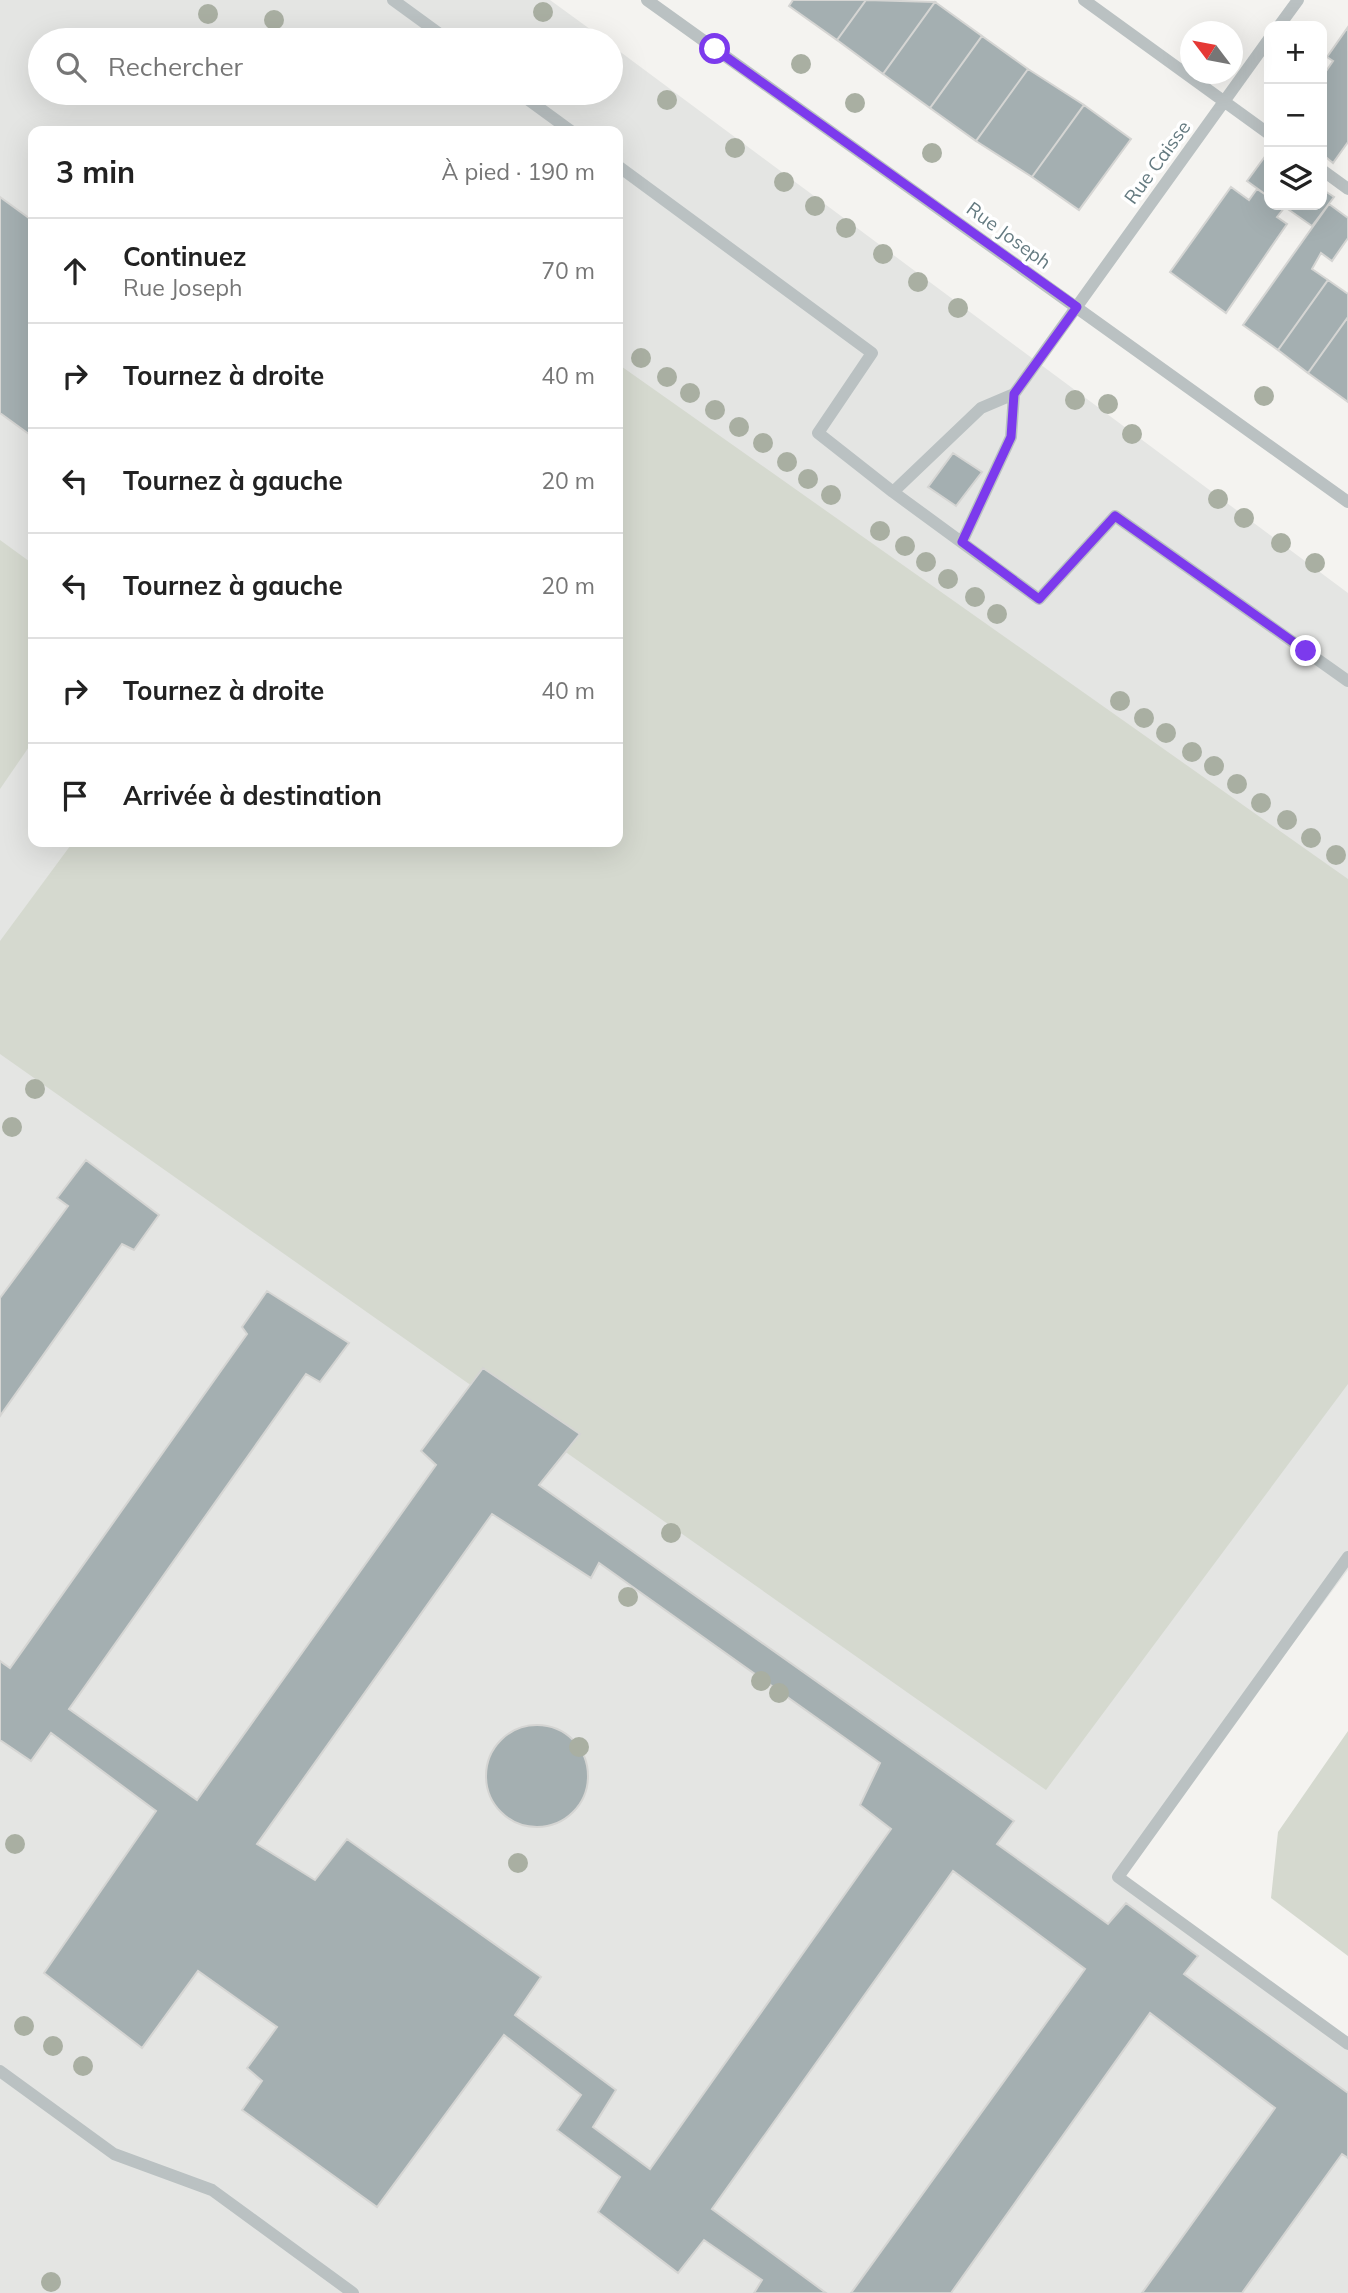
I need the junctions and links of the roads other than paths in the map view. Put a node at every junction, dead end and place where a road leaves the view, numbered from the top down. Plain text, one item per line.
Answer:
1 (393, 0) edge
2 (647, 0) edge
3 (1084, 0) edge
4 (1298, 0) edge
5 (1283, 21) edge
6 (432, 28) edge
7 (1264, 46) edge
8 (1224, 102) junction
9 (535, 105) edge
10 (564, 126) edge
11 (1264, 130) edge
12 (623, 170) edge
13 (1327, 174) edge
14 (1348, 189) edge
15 (1077, 307) junction
16 (1014, 394) junction
17 (893, 492) junction
18 (1348, 502) edge
19 (962, 542) junction
20 (1348, 681) edge
21 (1348, 1557) edge
22 (1348, 2044) edge
23 (0, 2071) edge
24 (353, 2293) edge

1 - 6 street
2 - 15 street, Rue Joseph
3 - 8 street
4 - 5 street
7 - 8 street, Rue Caisse
8 - 11 street
8 - 15 street, Rue Caisse
9 - 10 street
12 - 17 street
13 - 14 street
15 - 16 street, Rue Caisse
15 - 18 street, Rue Joseph
16 - 17 street
16 - 19 street
17 - 19 street
19 - 20 street
21 - 22 street
23 - 24 street

